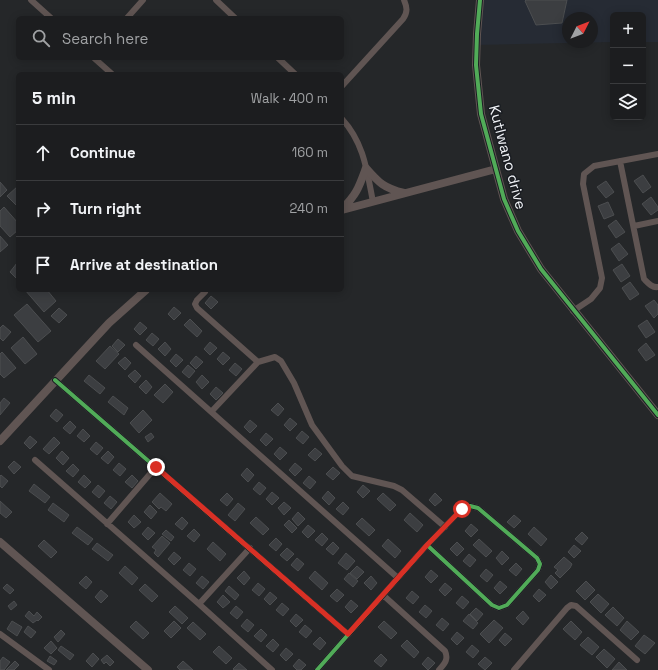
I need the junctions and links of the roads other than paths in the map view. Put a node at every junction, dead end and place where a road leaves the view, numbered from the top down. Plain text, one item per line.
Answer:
1 (31, 0) edge
2 (143, 0) edge
3 (216, 0) edge
4 (404, 0) edge
5 (480, 0) edge
6 (49, 16) edge
7 (129, 16) edge
8 (233, 16) edge
9 (96, 60) edge
10 (280, 60) edge
11 (110, 72) edge
12 (293, 72) edge
13 (344, 84) edge
14 (344, 121) edge
15 (658, 154) edge
16 (620, 161) junction
17 (366, 168) junction
18 (496, 169) junction
19 (404, 194) junction
20 (373, 202) junction
21 (344, 208) edge
22 (344, 209) edge
23 (658, 221) edge
24 (634, 226) junction
25 (658, 287) edge
26 (144, 292) edge
27 (206, 292) dead end
28 (573, 311) junction
29 (136, 345) dead end
30 (258, 362) junction
31 (55, 380) junction
32 (212, 411) junction
33 (658, 415) edge
34 (0, 441) edge
35 (35, 460) dead end
36 (156, 467) junction
37 (107, 524) junction
38 (445, 527) junction
39 (0, 542) edge
40 (427, 545) junction
41 (250, 548) junction
42 (398, 578) junction
43 (383, 595) junction
44 (199, 604) junction
45 (0, 634) edge
46 (348, 634) junction
47 (637, 660) dead end
48 (49, 670) edge
49 (148, 670) edge
50 (272, 670) edge
51 (317, 670) edge
52 (439, 670) edge
53 (514, 670) edge

1 - 6 street
2 - 7 street
3 - 8 street
4 - 13 street
5 - 18 street, Kutlwano drive
9 - 11 street
10 - 12 street
14 - 17 street
15 - 16 street
16 - 24 street
16 - 28 street
17 - 19 street
17 - 20 street
17 - 21 street
18 - 19 street
18 - 28 street, Kutlwano drive
19 - 20 street
20 - 22 street
23 - 24 street
24 - 25 street
26 - 31 street
27 - 30 street
28 - 33 street, Kutlwano drive
29 - 32 street
30 - 32 street
30 - 38 street
31 - 34 street
31 - 36 street
32 - 42 street
35 - 37 street
36 - 37 street
36 - 41 street
37 - 44 street
38 - 40 street
38 - 40 street
39 - 49 street
40 - 42 street
41 - 44 street
41 - 46 street
42 - 43 street
43 - 46 street
43 - 52 street
44 - 50 street
45 - 48 street
46 - 51 street
47 - 53 street

